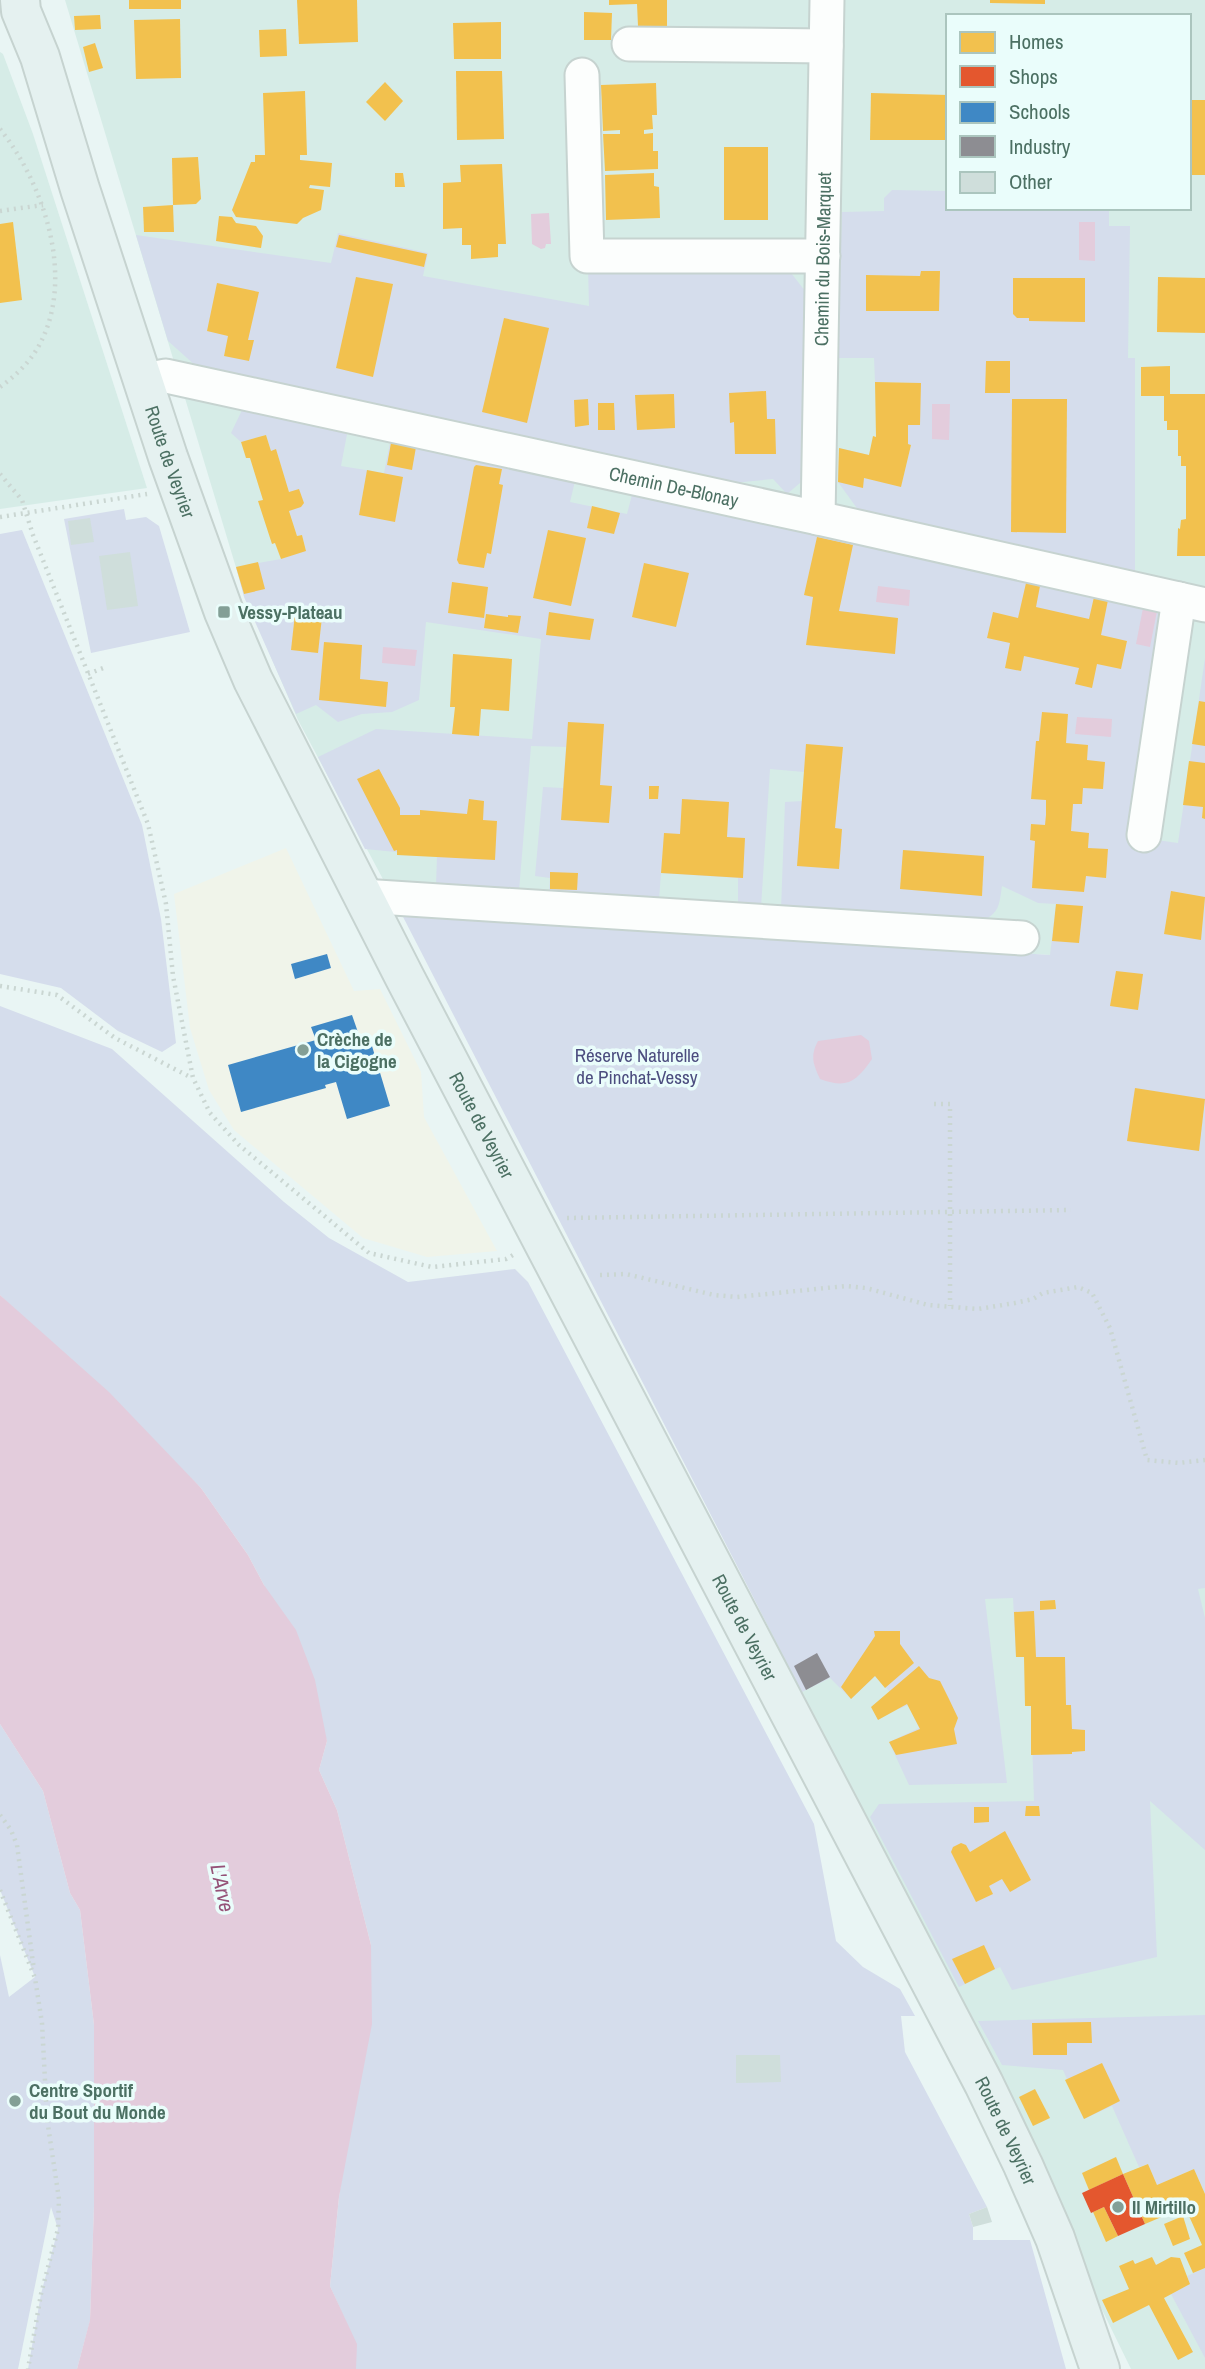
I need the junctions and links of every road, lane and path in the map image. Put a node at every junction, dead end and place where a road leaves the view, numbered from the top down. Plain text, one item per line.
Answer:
1 (827, 0) edge
2 (10, 7) edge
3 (629, 44) dead end
4 (826, 46) junction
5 (582, 75) dead end
6 (0, 129) edge
7 (43, 205) junction
8 (0, 211) edge
9 (823, 256) junction
10 (144, 380) junction
11 (0, 387) edge
12 (0, 474) edge
13 (151, 493) dead end
14 (26, 513) junction
15 (0, 517) edge
16 (818, 518) junction
17 (1192, 602) edge
18 (106, 667) dead end
19 (88, 674) junction
20 (1144, 835) dead end
21 (362, 896) junction
22 (1022, 938) dead end
23 (0, 986) edge
24 (193, 1078) junction
25 (934, 1104) dead end
26 (1072, 1210) dead end
27 (951, 1211) junction
28 (531, 1219) junction
29 (514, 1255) dead end
30 (587, 1275) dead end
31 (950, 1306) junction
32 (1205, 1460) edge
33 (0, 1815) edge
34 (0, 1890) edge
35 (35, 1978) junction
36 (28, 2369) edge
37 (1100, 2369) edge

1 - 4 street, Chemin du Bois-Marquet
2 - 10 main road, Route de Veyrier
3 - 4 street
4 - 9 street, Chemin du Bois-Marquet
5 - 9 street
6 - 7 path
7 - 8 path
7 - 11 path
9 - 16 street, Chemin du Bois-Marquet
10 - 16 street, Chemin De-Blonay
10 - 21 main road, Route de Veyrier
12 - 14 path
13 - 14 path
14 - 15 path
14 - 19 path
16 - 17 street, Chemin De-Blonay
17 - 20 street
18 - 19 path
19 - 24 path
21 - 22 street
21 - 28 main road, Route de Veyrier
23 - 24 path
24 - 29 path
25 - 27 path
26 - 27 path
27 - 28 path
27 - 31 path
28 - 37 main road, Route de Veyrier
30 - 31 path
31 - 32 path
33 - 35 path
34 - 35 path
35 - 36 path

